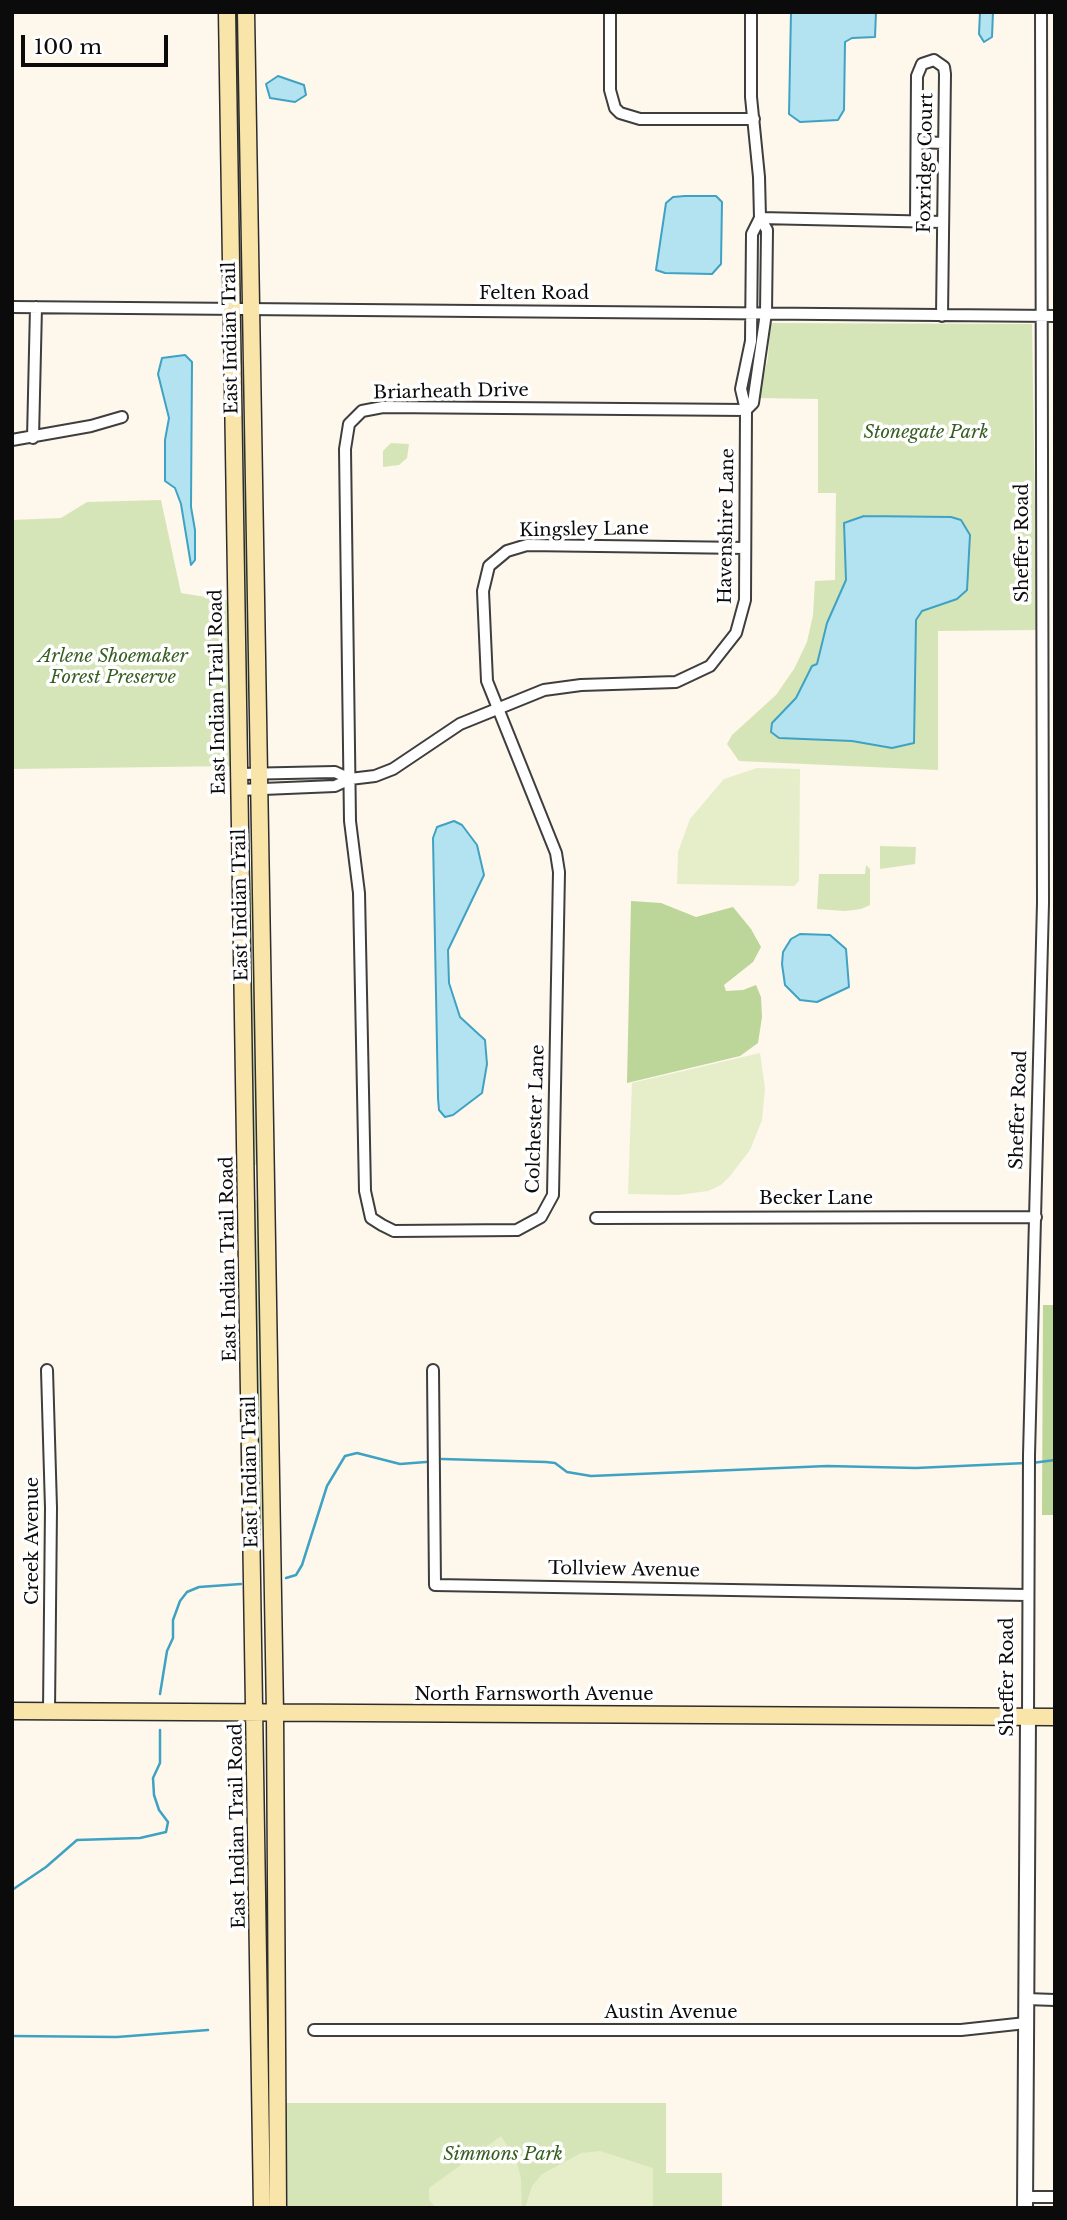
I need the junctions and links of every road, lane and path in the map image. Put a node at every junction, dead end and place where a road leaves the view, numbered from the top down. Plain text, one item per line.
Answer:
1 (227, 12) edge
2 (246, 12) edge
3 (610, 12) edge
4 (751, 12) edge
5 (1041, 12) edge
6 (754, 119) junction
7 (917, 142) junction
8 (944, 143) junction
9 (760, 218) junction
10 (916, 221) junction
11 (943, 222) junction
12 (12, 307) edge
13 (36, 307) junction
14 (231, 309) junction
15 (250, 309) junction
16 (751, 313) junction
17 (766, 313) junction
18 (942, 316) junction
19 (1043, 316) junction
20 (1055, 316) edge
21 (746, 410) junction
22 (122, 417) dead end
23 (33, 438) junction
24 (12, 440) edge
25 (745, 548) junction
26 (496, 707) junction
27 (350, 779) junction
28 (258, 781) junction
29 (239, 782) junction
30 (1055, 796) edge
31 (1042, 797) junction
32 (265, 1183) junction
33 (247, 1184) junction
34 (1036, 1217) junction
35 (596, 1218) dead end
36 (47, 1370) dead end
37 (433, 1370) dead end
38 (1027, 1595) junction
39 (12, 1711) edge
40 (49, 1711) junction
41 (256, 1713) junction
42 (275, 1713) junction
43 (1027, 1717) junction
44 (1055, 1717) edge
45 (1026, 1999) junction
46 (1055, 2000) edge
47 (1026, 2023) junction
48 (314, 2030) dead end
49 (1055, 2197) edge
50 (1025, 2202) edge
51 (262, 2208) edge
52 (278, 2208) edge

1 - 14 main road, East Indian Trail
2 - 15 main road, East Indian Trail
3 - 6 street
4 - 6 street, Havenshire Lane
5 - 19 street, Sheffer Road
6 - 9 street, Havenshire Lane
7 - 8 street
7 - 8 street, Foxridge Court
7 - 10 street, Foxridge Court
8 - 11 street, Foxridge Court
9 - 10 street
9 - 16 street, Havenshire Lane
9 - 17 street, Havenshire Lane
10 - 11 street
11 - 18 street, Foxridge Court
12 - 13 street, Felten Road
13 - 14 street, Felten Road
13 - 23 street
14 - 15 street, Felten Road
14 - 29 main road, East Indian Trail Road
15 - 16 street, Felten Road
15 - 28 main road, East Indian Trail
16 - 17 street, Felten Road
16 - 21 street, Havenshire Lane
17 - 18 street, Felten Road
17 - 21 street, Havenshire Lane
18 - 19 street, Felten Road
19 - 20 street, Felten Road
19 - 31 street, Sheffer Road
21 - 25 street, Havenshire Lane
21 - 27 street, Briarheath Drive
22 - 23 street
23 - 24 street
25 - 26 street, Havenshire Lane
25 - 26 street, Kingsley Lane
26 - 27 street, Havenshire Lane
26 - 27 street, Colchester Lane
27 - 28 street, Havenshire Lane
28 - 29 street, Havenshire Lane
28 - 32 main road, East Indian Trail
29 - 33 main road, East Indian Trail Road
30 - 31 street
31 - 34 street, Sheffer Road
32 - 33 main road
32 - 42 main road, East Indian Trail
33 - 41 main road, East Indian Trail Road
34 - 35 street, Becker Lane
34 - 38 street, Sheffer Road
36 - 40 street, Creek Avenue
37 - 38 street, Tollview Avenue
38 - 43 street, Sheffer Road
39 - 40 main road, North Farnsworth Avenue
40 - 41 main road, North Farnsworth Avenue
41 - 42 main road, North Farnsworth Avenue
41 - 51 main road, East Indian Trail Road
42 - 43 main road, North Farnsworth Avenue
42 - 52 main road, East Indian Trail Road
43 - 44 main road, North Farnsworth Avenue
43 - 45 street, Sheffer Road
45 - 46 street
45 - 47 street, Sheffer Road
47 - 48 street, Austin Avenue
47 - 50 street, Sheffer Road
49 - 50 street

